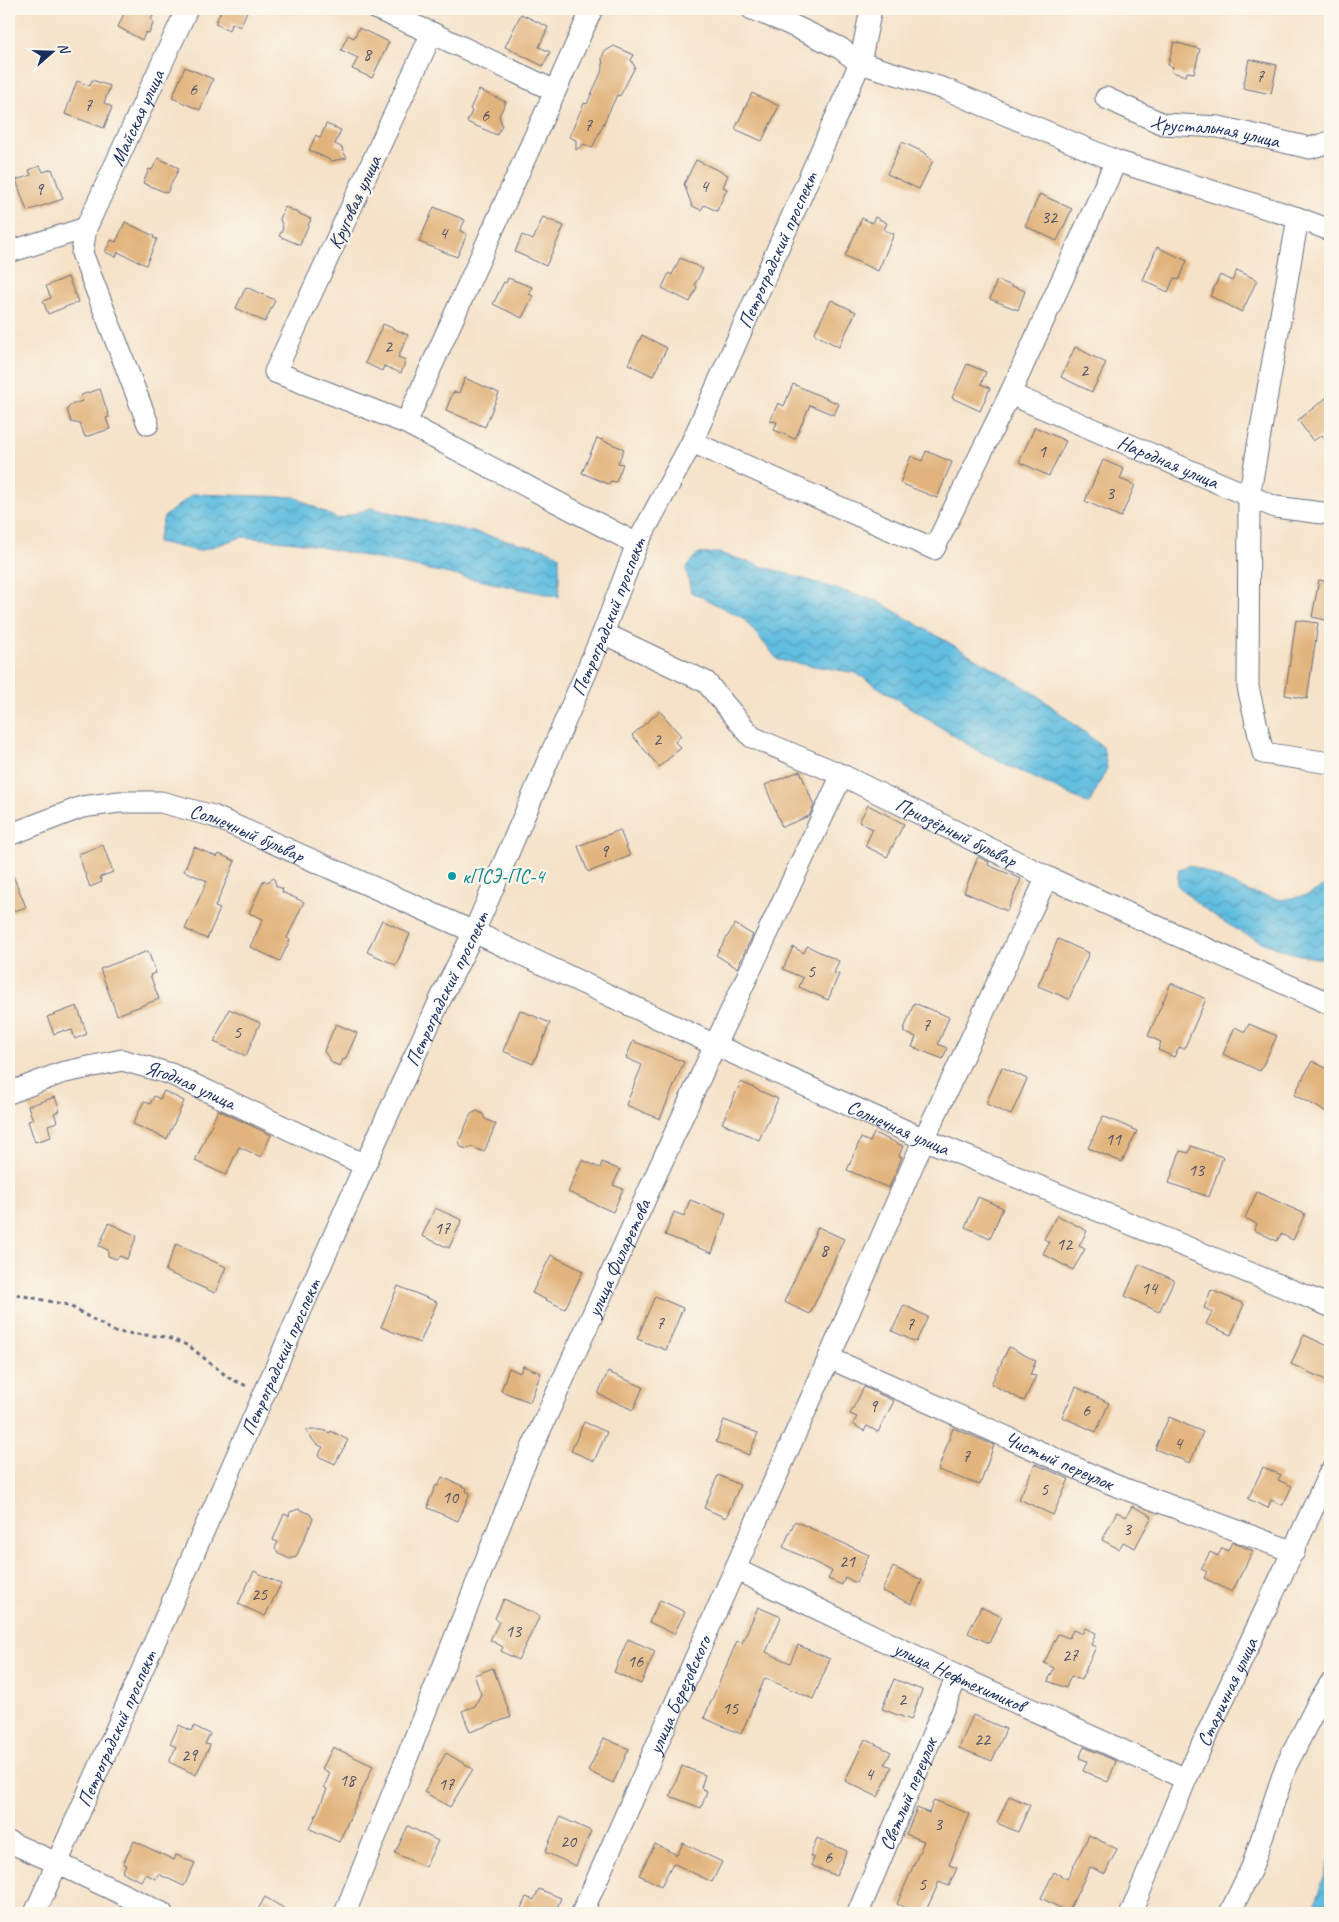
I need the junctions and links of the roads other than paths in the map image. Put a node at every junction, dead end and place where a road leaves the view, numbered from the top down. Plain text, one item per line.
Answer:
1 (187, 9) edge
2 (376, 9) edge
3 (592, 9) edge
4 (752, 9) edge
5 (871, 9) edge
6 (432, 33) junction
7 (860, 63) junction
8 (555, 91) junction
9 (1106, 98) dead end
10 (1330, 142) edge
11 (1116, 161) junction
12 (1298, 218) junction
13 (86, 228) junction
14 (1330, 230) edge
15 (9, 252) edge
16 (1010, 394) junction
17 (406, 423) junction
18 (148, 424) dead end
19 (692, 442) junction
20 (1249, 497) junction
21 (1330, 514) edge
22 (637, 544) junction
23 (603, 633) junction
24 (1330, 763) edge
25 (842, 775) junction
26 (9, 835) edge
27 (1046, 877) junction
28 (474, 932) junction
29 (1330, 1004) edge
30 (715, 1045) junction
31 (9, 1093) edge
32 (924, 1139) junction
33 (365, 1165) junction
34 (1330, 1306) edge
35 (829, 1358) junction
36 (1330, 1472) edge
37 (1294, 1552) junction
38 (735, 1569) junction
39 (957, 1676) junction
40 (1330, 1684) edge
41 (1186, 1779) junction
42 (9, 1842) edge
43 (57, 1863) junction
44 (35, 1913) edge
45 (162, 1913) edge
46 (346, 1913) edge
47 (582, 1913) edge
48 (858, 1913) edge
49 (1131, 1913) edge
50 (1230, 1913) edge

1 - 13 street, Майская улица
2 - 6 street
3 - 8 street
4 - 7 street
5 - 7 street, Петроградский проспект
6 - 8 street
6 - 17 street, Круговая улица
7 - 11 street
7 - 19 street, Петроградский проспект
8 - 17 street
9 - 10 street, Хрустальная улица
11 - 12 street
11 - 16 street
12 - 14 street
12 - 20 street
13 - 15 street
13 - 18 street, Майская улица
16 - 19 street
16 - 20 street, Народная улица
17 - 22 street
19 - 22 street, Петроградский проспект
20 - 21 street, Народная улица
20 - 24 street
22 - 23 street, Петроградский проспект
23 - 25 street, Приозёрный бульвар
23 - 28 street, Петроградский проспект
25 - 27 street, Приозёрный бульвар
25 - 30 street, улица Филаретова
26 - 28 street, Солнечный бульвар
27 - 29 street, Приозёрный бульвар
27 - 32 street, улица Березовского
28 - 30 street, Солнечная улица
28 - 33 street, Петроградский проспект
30 - 32 street, Солнечная улица
30 - 46 street, улица Филаретова
31 - 33 street, Ягодная улица
32 - 34 street, Солнечная улица
32 - 35 street, улица Березовского
33 - 43 street, Петроградский проспект
35 - 37 street, Чистый переулок
35 - 38 street, улица Березовского
36 - 37 street, Старичная улица
37 - 41 street, Старичная улица
38 - 39 street, улица Нефтехимиков
38 - 47 street, улица Березовского
39 - 41 street, улица Нефтехимиков
39 - 48 street, Светлый переулок
40 - 50 street
41 - 49 street, Старичная улица
42 - 43 street
43 - 44 street, Петроградский проспект
43 - 45 street

